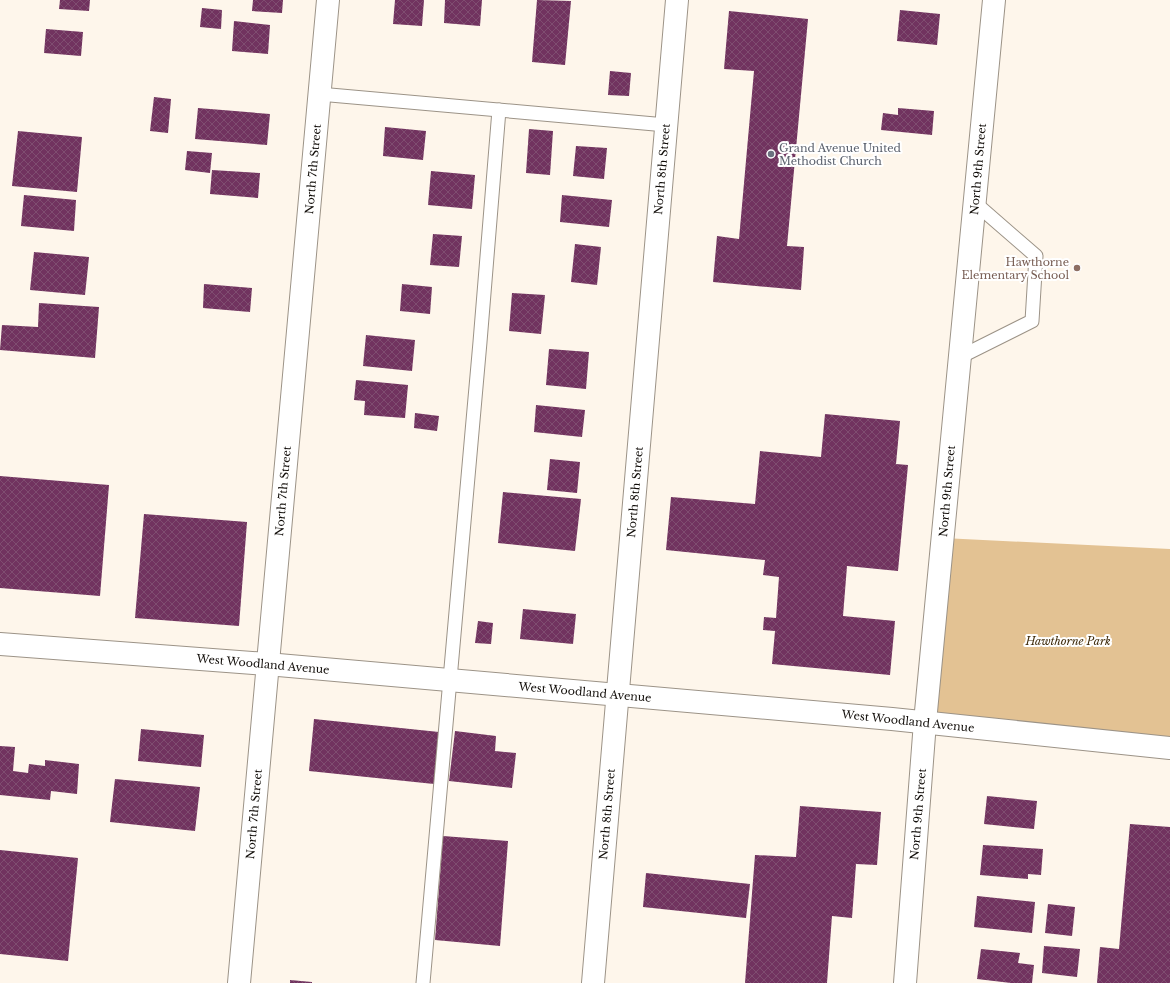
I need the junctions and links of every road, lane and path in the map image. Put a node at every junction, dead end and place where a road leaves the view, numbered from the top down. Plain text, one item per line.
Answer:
1 (328, 0) edge
2 (677, 0) edge
3 (994, 0) edge
4 (319, 94) junction
5 (499, 110) junction
6 (666, 125) junction
7 (975, 203) junction
8 (960, 357) junction
9 (0, 644) edge
10 (267, 664) junction
11 (450, 680) junction
12 (618, 695) junction
13 (925, 722) junction
14 (1170, 748) edge
15 (239, 983) edge
16 (422, 983) edge
17 (593, 983) edge
18 (905, 983) edge

1 - 4 street, North 7th Street
2 - 6 street, North 8th Street
3 - 7 street, North 9th Street
4 - 5 lane
4 - 10 street, North 7th Street
5 - 6 lane
5 - 11 lane
6 - 12 street, North 8th Street
7 - 8 street, North 9th Street
7 - 8 lane
8 - 13 street, North 9th Street
9 - 10 street, West Woodland Avenue
10 - 11 street, West Woodland Avenue
10 - 15 street, North 7th Street
11 - 12 street, West Woodland Avenue
11 - 16 lane
12 - 13 street, West Woodland Avenue
12 - 17 street, North 8th Street
13 - 14 street, West Woodland Avenue
13 - 18 street, North 9th Street

